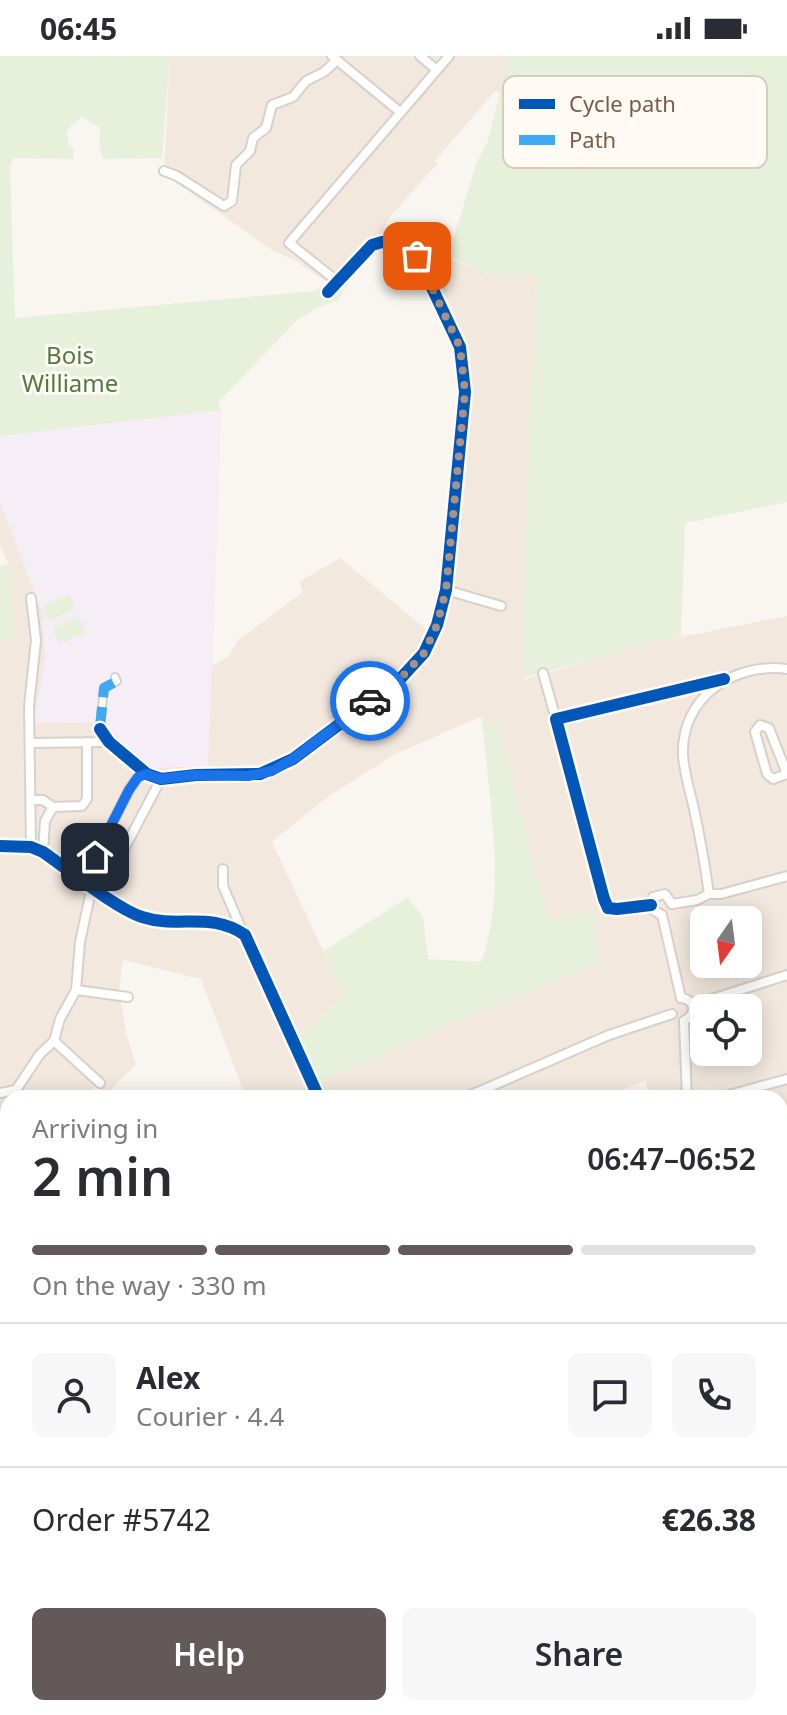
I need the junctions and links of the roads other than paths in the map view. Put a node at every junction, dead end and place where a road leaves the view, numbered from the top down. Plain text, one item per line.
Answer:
1 (420, 56) edge
2 (449, 56) edge
3 (335, 58) edge
4 (437, 70) junction
5 (400, 112) junction
6 (164, 171) dead end
7 (337, 281) junction
8 (328, 292) dead end
9 (446, 590) junction
10 (31, 598) dead end
11 (501, 606) dead end
12 (787, 669) edge
13 (543, 673) dead end
14 (115, 677) dead end
15 (724, 679) junction
16 (692, 687) junction
17 (700, 700) junction
18 (556, 719) junction
19 (100, 728) joint
20 (87, 742) junction
21 (104, 742) junction
22 (31, 743) junction
23 (787, 774) edge
24 (142, 776) junction
25 (161, 779) junction
26 (31, 800) junction
27 (53, 807) junction
28 (0, 846) edge
29 (31, 847) junction
30 (43, 852) junction
31 (223, 869) dead end
32 (787, 876) edge
33 (83, 880) junction
34 (92, 886) junction
35 (101, 893) junction
36 (709, 894) junction
37 (672, 904) junction
38 (651, 905) junction
39 (662, 915) junction
40 (245, 935) junction
41 (787, 975) edge
42 (76, 990) junction
43 (727, 994) edge
44 (128, 997) dead end
45 (681, 998) junction
46 (690, 1001) edge
47 (672, 1014) junction
48 (690, 1016) edge
49 (684, 1021) junction
50 (54, 1041) junction
51 (787, 1079) edge
52 (100, 1083) dead end
53 (18, 1090) edge
54 (315, 1090) edge
55 (482, 1090) edge
56 (687, 1090) edge
57 (747, 1090) edge

1 - 4 street
2 - 4 street
3 - 5 street
3 - 6 street
4 - 5 street
5 - 7 street
7 - 8 street
7 - 9 street
9 - 11 street
9 - 25 street
10 - 22 street
12 - 15 street
13 - 18 street
14 - 19 street
15 - 16 street
15 - 17 street
16 - 17 street
16 - 18 street
17 - 36 street
18 - 38 street
19 - 21 street
20 - 21 street
20 - 22 street
20 - 27 street
21 - 24 street
22 - 26 street
23 - 23 street
24 - 25 street
24 - 33 street
25 - 35 street
26 - 27 street
26 - 29 street
27 - 30 street
28 - 29 street
29 - 30 street
30 - 33 street
31 - 40 street
32 - 36 street
33 - 34 street
34 - 35 street
34 - 42 street
35 - 40 street
36 - 37 street
37 - 38 street
37 - 39 street
38 - 39 street
39 - 45 street
40 - 54 street
41 - 43 street
42 - 44 street
42 - 50 street
45 - 46 street
45 - 47 street
47 - 49 street
47 - 55 street
48 - 49 street
49 - 56 street
50 - 52 street
50 - 53 street
51 - 57 street

